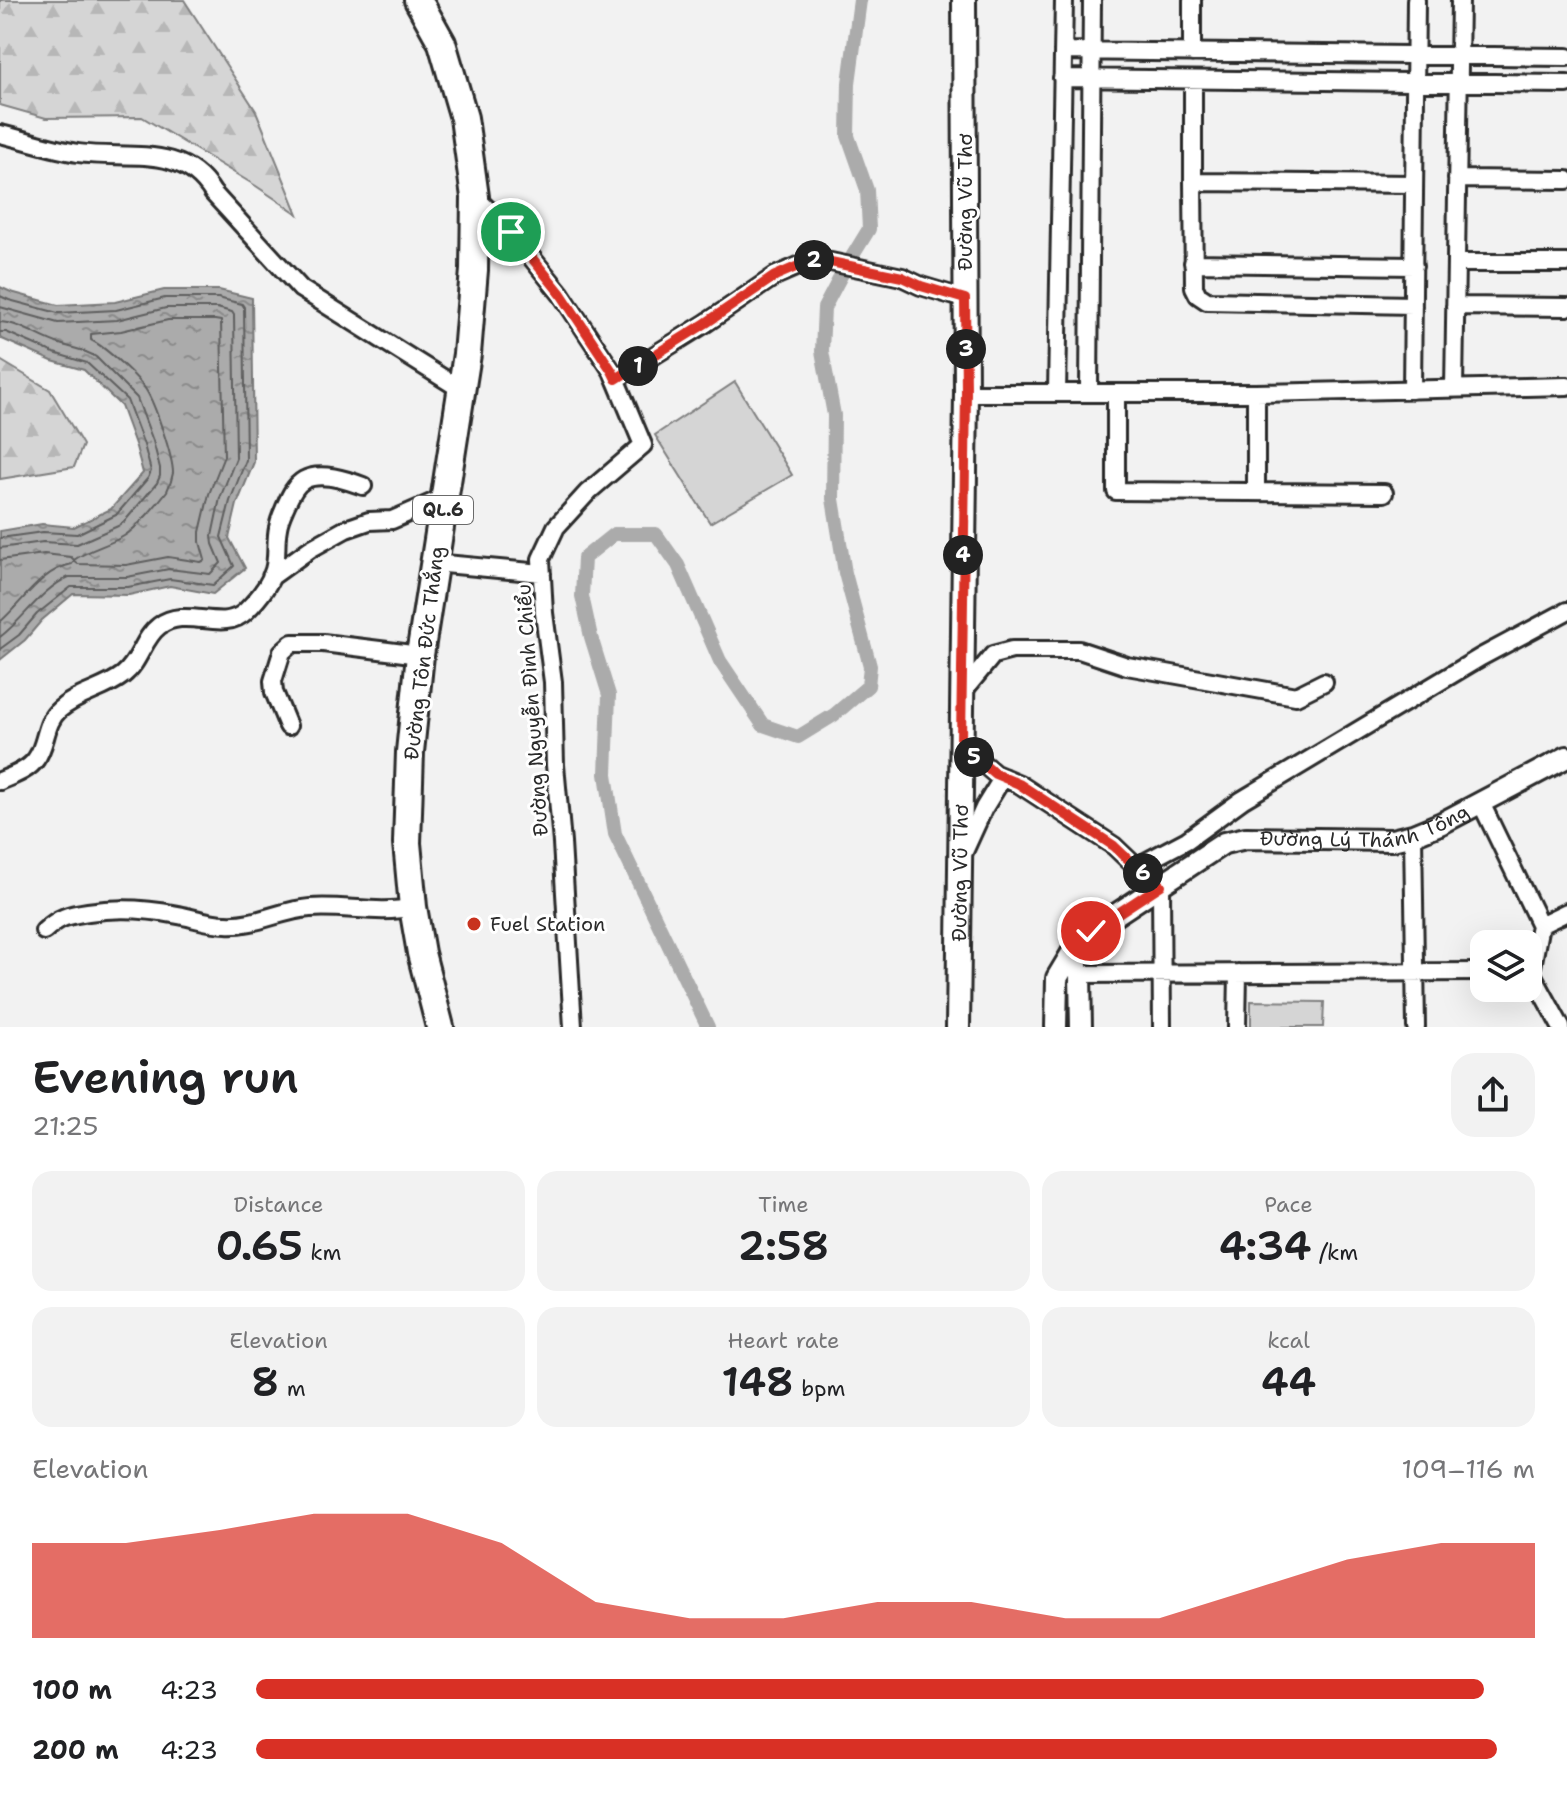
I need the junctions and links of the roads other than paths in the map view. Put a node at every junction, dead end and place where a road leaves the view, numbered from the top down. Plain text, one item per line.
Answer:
1 (418, 0) edge
2 (964, 0) edge
3 (1064, 0) edge
4 (1092, 0) edge
5 (1192, 0) edge
6 (1416, 0) edge
7 (1460, 0) edge
8 (1063, 51) junction
9 (1092, 51) junction
10 (1192, 53) junction
11 (1415, 56) junction
12 (1459, 57) junction
13 (1567, 57) edge
14 (1062, 78) junction
15 (1091, 79) junction
16 (1193, 80) junction
17 (1416, 82) junction
18 (1458, 82) junction
19 (1567, 84) edge
20 (0, 134) edge
21 (1457, 179) junction
22 (1567, 180) edge
23 (1193, 182) junction
24 (1414, 184) junction
25 (475, 197) junction
26 (1193, 263) junction
27 (1456, 263) junction
28 (1567, 263) edge
29 (1414, 266) junction
30 (965, 299) junction
31 (1413, 305) junction
32 (1455, 306) junction
33 (1567, 307) edge
34 (616, 379) junction
35 (1567, 386) edge
36 (1454, 389) junction
37 (462, 390) junction
38 (1412, 390) junction
39 (966, 393) junction
40 (1057, 393) junction
41 (1089, 393) junction
42 (1116, 393) junction
43 (1256, 393) junction
44 (363, 486) dead end
45 (1256, 492) junction
46 (1384, 493) dead end
47 (445, 497) junction
48 (434, 563) junction
49 (542, 573) junction
50 (271, 577) junction
51 (1567, 611) edge
52 (420, 655) junction
53 (1324, 682) dead end
54 (961, 694) junction
55 (288, 726) dead end
56 (961, 740) junction
57 (1567, 757) edge
58 (1003, 777) junction
59 (0, 781) edge
60 (1481, 803) junction
61 (1413, 835) junction
62 (959, 862) junction
63 (1136, 867) junction
64 (1161, 885) junction
65 (413, 907) junction
66 (1567, 912) edge
67 (1540, 925) junction
68 (1539, 930) edge
69 (44, 931) dead end
70 (1072, 953) junction
71 (1415, 972) junction
72 (1470, 972) edge
73 (1161, 973) junction
74 (1238, 973) junction
75 (1080, 974) junction
76 (1542, 994) edge
77 (440, 1027) edge
78 (573, 1027) edge
79 (958, 1027) edge
80 (1056, 1027) edge
81 (1081, 1027) edge
82 (1162, 1027) edge
83 (1237, 1027) edge
84 (1416, 1027) edge
85 (1561, 1027) edge

1 - 25 highway, Đường Tôn Đức Thắng / QL.6
2 - 30 main road, Đường Vũ Thơ
3 - 8 street
4 - 9 street
5 - 10 street
6 - 11 street
7 - 12 street
8 - 9 street
8 - 14 street
9 - 10 street
9 - 15 street
10 - 11 street
11 - 12 street
11 - 17 street
12 - 13 street
12 - 18 street
14 - 15 street
14 - 40 street
15 - 16 street
15 - 41 street
16 - 17 street
16 - 23 street
17 - 18 street
17 - 24 street
18 - 19 street
18 - 21 street
20 - 37 street
21 - 22 street
21 - 27 street
23 - 24 street
23 - 26 street
24 - 29 street
25 - 34 street, Đường Nguyễn Đình Chiểu
25 - 37 highway, Đường Tôn Đức Thắng / QL.6
26 - 29 street
26 - 31 street
27 - 28 street
27 - 32 street
29 - 31 street
30 - 34 street
30 - 39 main road, Đường Vũ Thơ
31 - 38 street
32 - 33 street
32 - 36 street
34 - 49 street, Đường Nguyễn Đình Chiểu
35 - 36 street
36 - 38 street
37 - 47 highway, Đường Tôn Đức Thắng / QL.6
38 - 43 street
39 - 40 street
39 - 54 main road, Đường Vũ Thơ
40 - 41 street
41 - 42 street
42 - 43 street
42 - 45 street
43 - 45 street
44 - 50 street
45 - 46 street
47 - 48 highway, Đường Tôn Đức Thắng / QL.6
47 - 50 street
48 - 49 street
48 - 52 highway, Đường Tôn Đức Thắng / QL.6
49 - 78 street, Đường Nguyễn Đình Chiểu
50 - 59 street
51 - 63 street
52 - 55 street
52 - 65 highway, Đường Tôn Đức Thắng / QL.6
53 - 54 street
54 - 56 main road, Đường Vũ Thơ
56 - 58 street
56 - 62 main road, Đường Vũ Thơ
57 - 60 street, Đường Lý Thánh Tông
58 - 62 street
58 - 63 street
60 - 61 street, Đường Lý Thánh Tông
60 - 67 street
61 - 64 street, Đường Lý Thánh Tông
61 - 71 street
62 - 79 main road, Đường Vũ Thơ
63 - 64 street
64 - 70 street, Đường Lý Thánh Tông
64 - 73 street
65 - 69 street
65 - 77 highway, Đường Tôn Đức Thắng / QL.6
66 - 67 street
67 - 68 street
70 - 75 street
70 - 80 street
71 - 72 street
71 - 74 street
71 - 84 street
73 - 74 street
73 - 75 street
73 - 82 street
74 - 83 street
75 - 81 street
76 - 85 street

